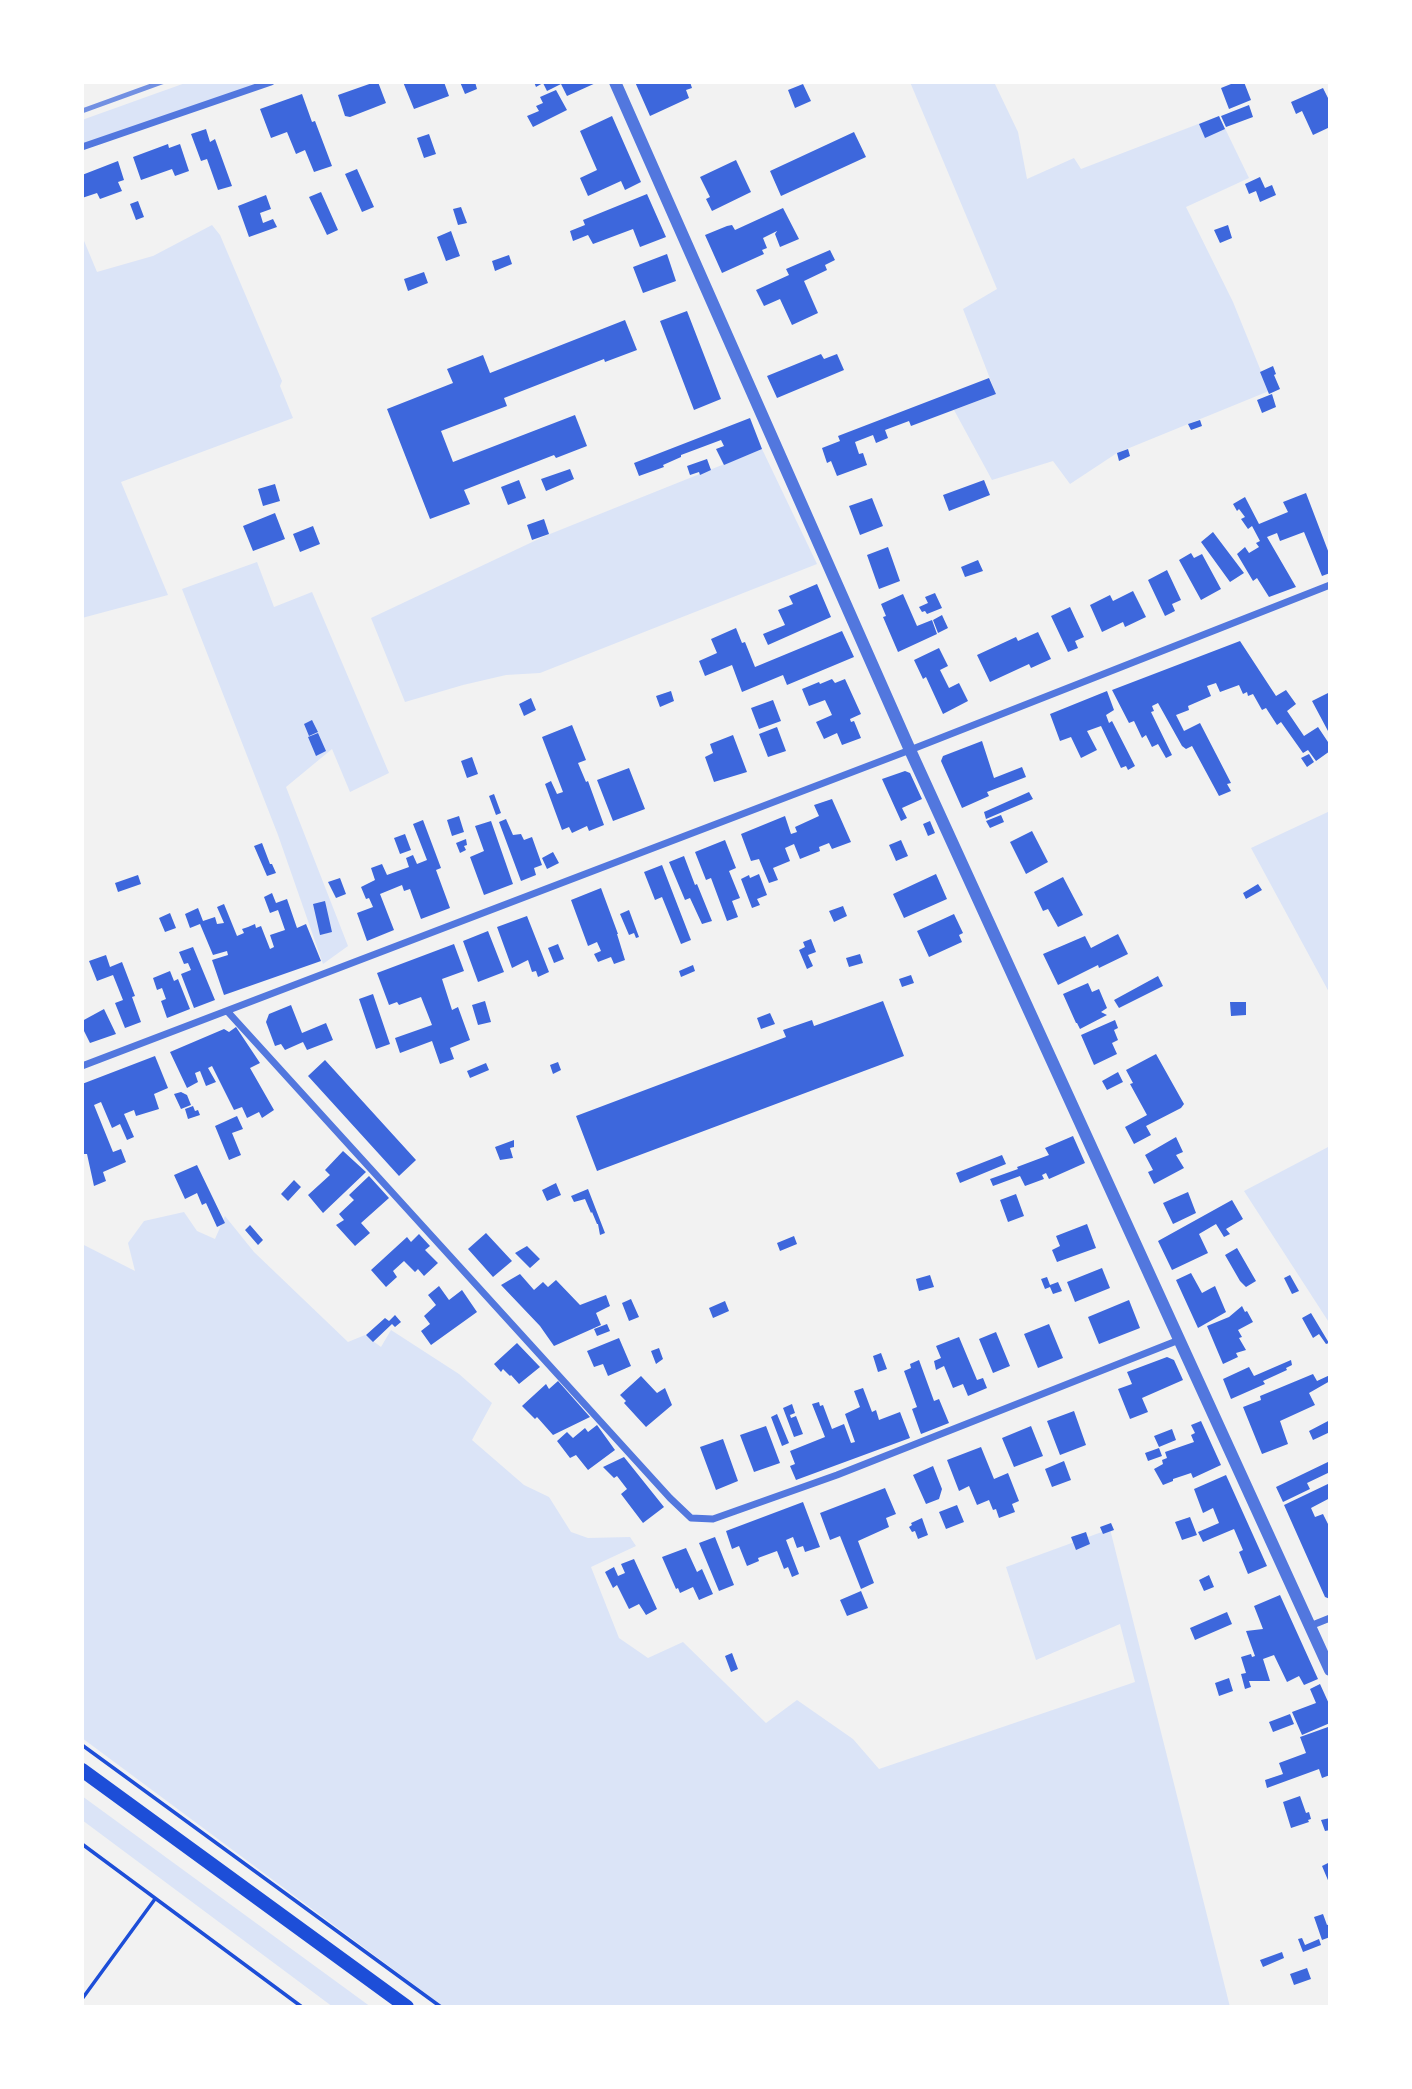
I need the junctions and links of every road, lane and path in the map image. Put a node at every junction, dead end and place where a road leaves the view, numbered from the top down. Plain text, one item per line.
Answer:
1 (271, 82) edge
2 (614, 82) edge
3 (82, 147) edge
4 (1330, 585) edge
5 (910, 750) junction
6 (228, 1012) junction
7 (82, 1066) edge
8 (1179, 1340) junction
9 (1330, 1618) edge
10 (1310, 1626) junction
11 (1330, 1670) edge
12 (82, 1745) edge
13 (82, 1770) edge
14 (82, 1844) edge
15 (155, 1898) junction
16 (82, 1999) edge
17 (302, 2007) edge
18 (407, 2007) edge
19 (441, 2007) edge

1 - 3 street
2 - 5 street
4 - 5 street
5 - 6 street
5 - 8 street
6 - 7 street
6 - 8 street
8 - 10 street
9 - 10 street
10 - 11 street
12 - 19 path
13 - 18 main road
14 - 15 path
15 - 16 path
15 - 17 path

